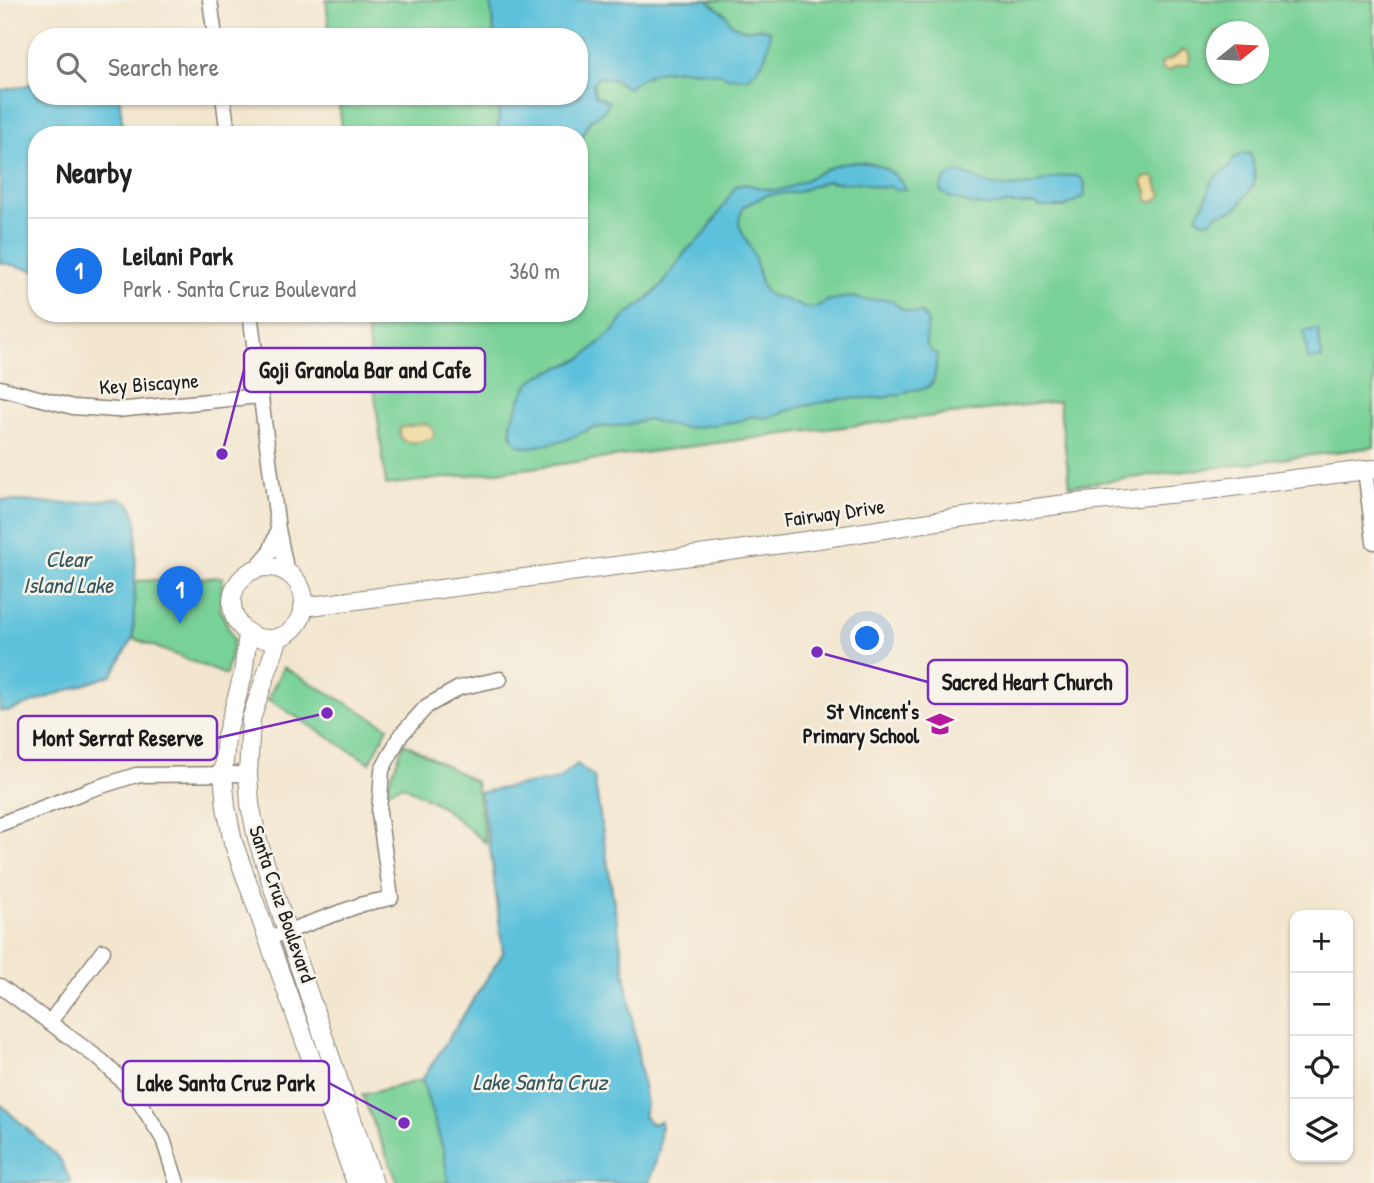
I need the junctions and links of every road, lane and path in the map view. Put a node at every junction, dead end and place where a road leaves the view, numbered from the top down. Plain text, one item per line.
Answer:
1 (210, 0) edge
2 (214, 28) edge
3 (224, 105) edge
4 (227, 126) edge
5 (251, 322) edge
6 (0, 388) edge
7 (260, 396) junction
8 (1370, 469) edge
9 (278, 528) junction
10 (1374, 541) edge
11 (255, 569) junction
12 (287, 573) junction
13 (303, 607) junction
14 (248, 633) junction
15 (279, 637) junction
16 (500, 679) dead end
17 (223, 774) junction
18 (248, 774) junction
19 (0, 824) edge
20 (287, 931) junction
21 (269, 938) junction
22 (103, 951) dead end
23 (0, 986) edge
24 (49, 1023) junction
25 (177, 1183) edge
26 (356, 1183) edge
27 (374, 1183) edge

1 - 2 street
3 - 4 street
5 - 7 street
6 - 7 street, Key Biscayne
7 - 9 street
8 - 10 street
8 - 13 street, Fairway Drive
9 - 11 street
9 - 12 street
11 - 12 street
11 - 14 street
12 - 13 street
13 - 15 street
14 - 15 street
14 - 17 street, Santa Cruz Boulevard
15 - 18 street, Santa Cruz Boulevard
16 - 20 street
17 - 18 street
17 - 19 street
17 - 21 street, Santa Cruz Boulevard
18 - 20 street, Santa Cruz Boulevard
20 - 21 street
20 - 27 street, Santa Cruz Boulevard
21 - 26 street, Santa Cruz Boulevard
22 - 24 street
23 - 24 street
24 - 25 street

